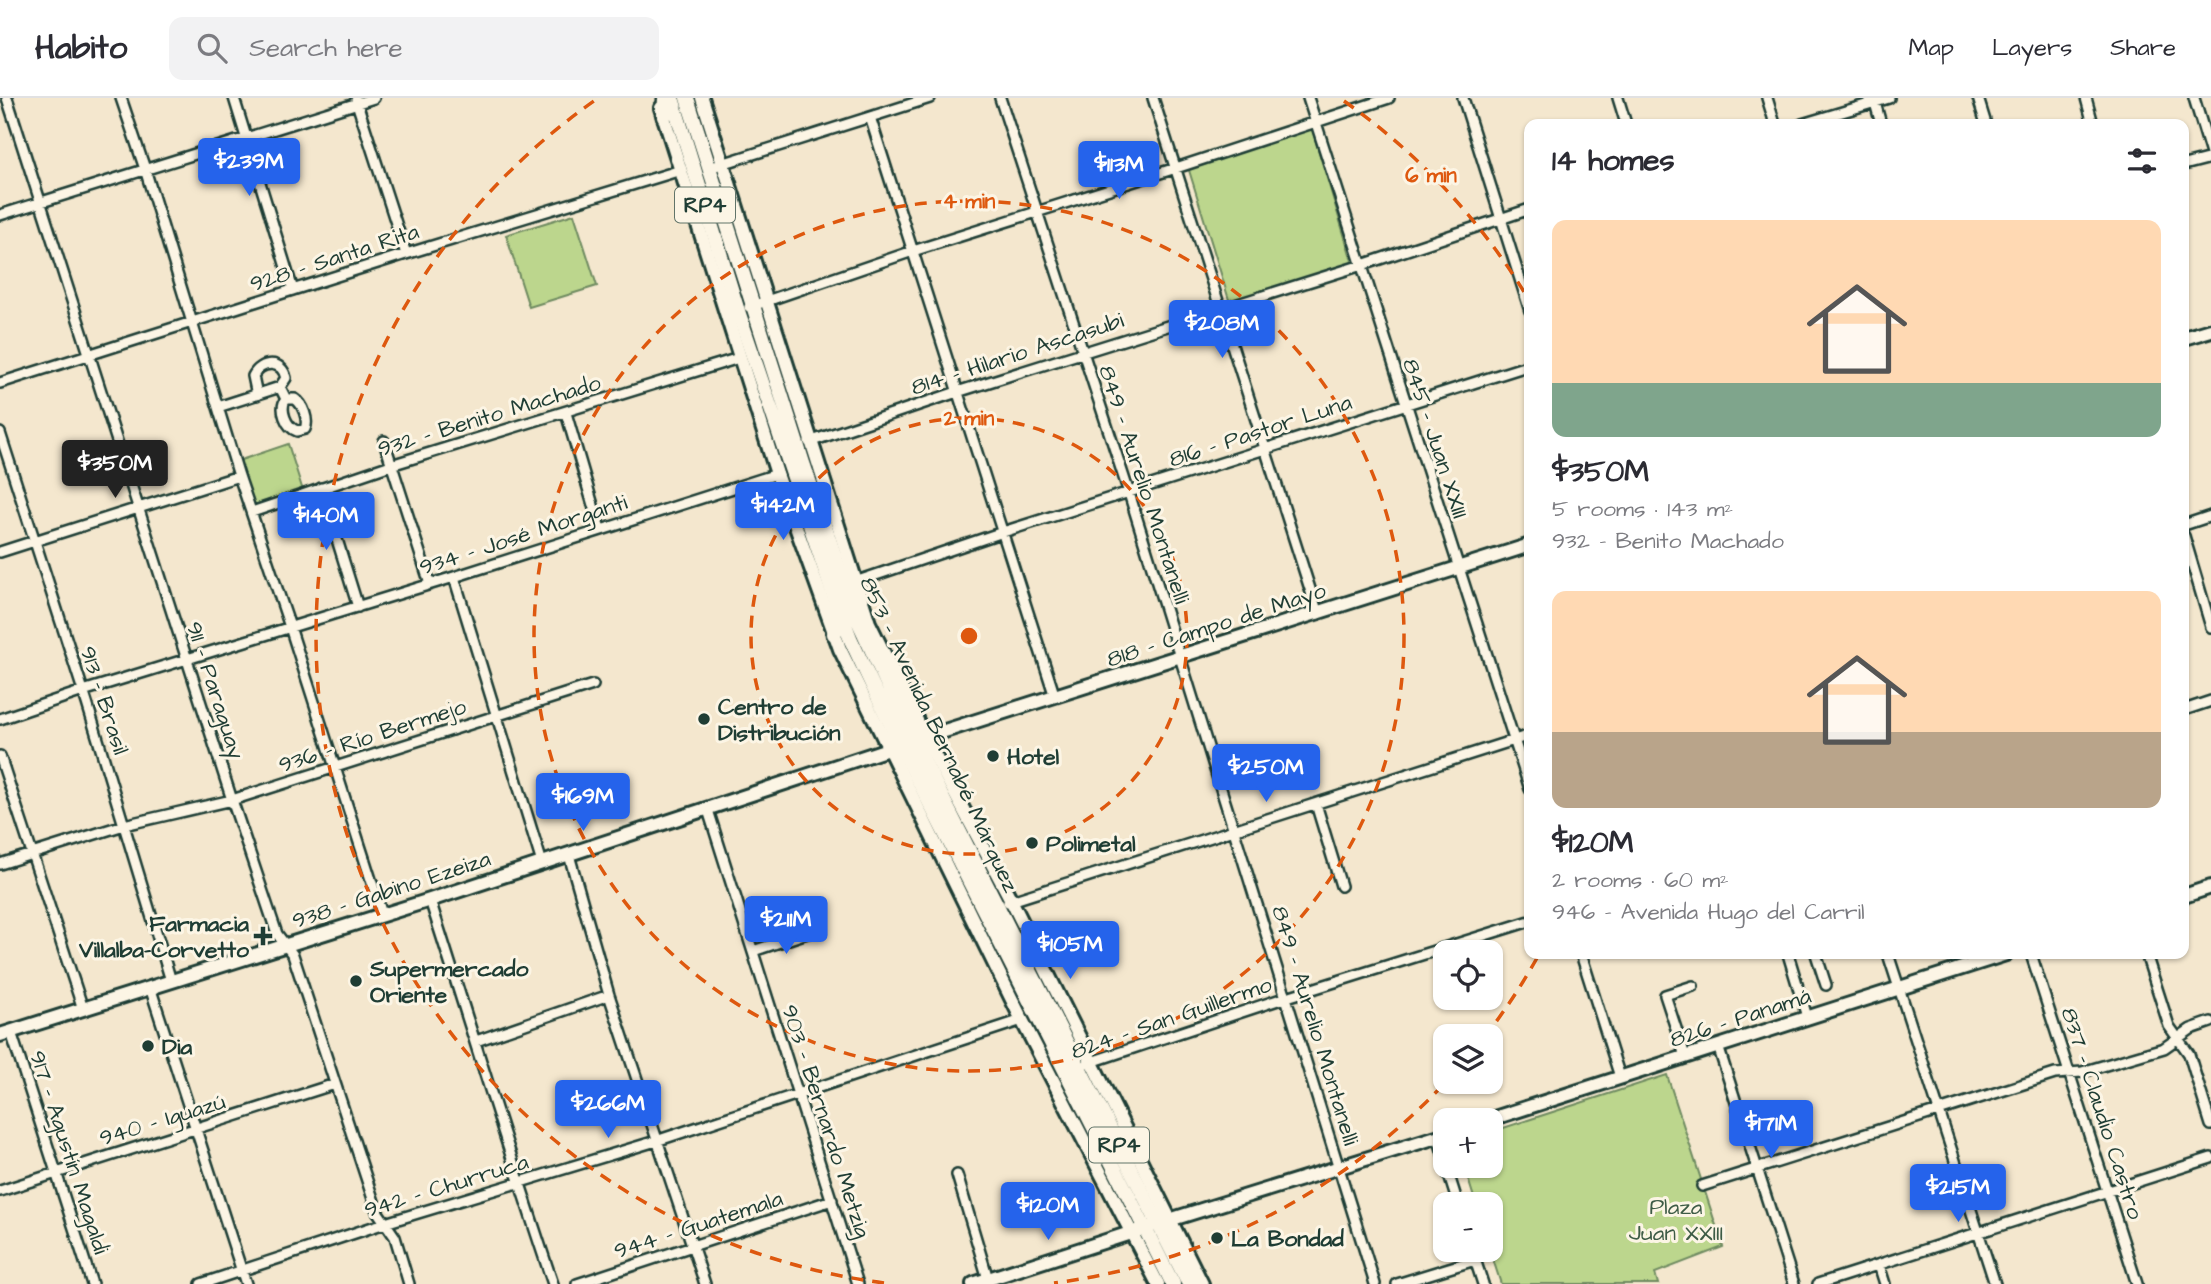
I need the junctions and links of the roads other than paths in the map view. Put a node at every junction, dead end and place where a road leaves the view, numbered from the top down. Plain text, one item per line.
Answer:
1 (7, 98) edge
2 (121, 98) edge
3 (234, 98) edge
4 (374, 98) edge
5 (658, 98) edge
6 (665, 98) edge
7 (672, 98) edge
8 (687, 98) edge
9 (702, 98) edge
10 (930, 98) edge
11 (1000, 98) edge
12 (1153, 98) edge
13 (1308, 98) edge
14 (1389, 98) edge
15 (1463, 98) edge
16 (1618, 98) edge
17 (1767, 98) edge
18 (1889, 98) edge
19 (1979, 98) edge
20 (2086, 98) edge
21 (2194, 98) edge
22 (1874, 100) edge
23 (357, 101) edge
24 (664, 117) junction
25 (870, 117) junction
26 (1624, 119) edge
27 (1773, 119) edge
28 (1817, 119) edge
29 (1880, 119) edge
30 (1985, 119) edge
31 (2092, 119) edge
32 (1315, 121) junction
33 (246, 137) junction
34 (2211, 156) edge
35 (2189, 164) edge
36 (716, 166) junction
37 (1176, 168) junction
38 (145, 169) junction
39 (681, 170) junction
40 (40, 203) junction
41 (1036, 211) junction
42 (1524, 211) edge
43 (0, 215) edge
44 (1500, 218) junction
45 (913, 251) junction
46 (406, 254) junction
47 (1362, 265) junction
48 (293, 290) junction
49 (1524, 292) edge
50 (759, 304) junction
51 (1220, 308) junction
52 (732, 313) junction
53 (192, 322) junction
54 (2211, 330) edge
55 (2189, 337) edge
56 (1083, 352) junction
57 (89, 356) junction
58 (739, 358) junction
59 (1524, 367) edge
60 (0, 383) edge
61 (281, 387) junction
62 (957, 392) junction
63 (257, 395) junction
64 (286, 399) dead end
65 (1405, 404) junction
66 (218, 407) junction
67 (566, 413) junction
68 (0, 433) edge
69 (384, 441) dead end
70 (804, 444) junction
71 (1266, 449) junction
72 (391, 466) junction
73 (777, 474) junction
74 (239, 476) junction
75 (321, 488) junction
76 (1129, 493) junction
77 (138, 509) junction
78 (251, 512) junction
79 (2211, 516) edge
80 (2189, 523) edge
81 (600, 529) junction
82 (1003, 532) junction
83 (34, 541) junction
84 (1524, 547) edge
85 (0, 552) edge
86 (2189, 553) edge
87 (1458, 568) junction
88 (454, 577) junction
89 (430, 584) junction
90 (849, 584) junction
91 (837, 605) junction
92 (358, 607) junction
93 (1318, 614) junction
94 (290, 627) junction
95 (2211, 627) edge
96 (834, 634) junction
97 (1179, 657) junction
98 (186, 660) junction
99 (593, 685) dead end
100 (83, 691) junction
101 (1055, 697) junction
102 (2211, 701) edge
103 (2189, 708) edge
104 (495, 716) junction
105 (0, 719) edge
106 (1524, 737) edge
107 (1513, 740) junction
108 (907, 744) junction
109 (0, 756) edge
110 (335, 768) junction
111 (1524, 772) edge
112 (232, 800) junction
113 (1316, 804) junction
114 (708, 810) junction
115 (124, 825) junction
116 (1235, 830) junction
117 (31, 855) junction
118 (569, 855) junction
119 (542, 863) junction
120 (0, 864) edge
121 (1341, 886) dead end
122 (2211, 887) edge
123 (2189, 894) edge
124 (430, 900) junction
125 (1011, 900) junction
126 (997, 907) junction
127 (382, 914) junction
128 (1524, 923) edge
129 (810, 932) dead end
130 (286, 944) junction
131 (753, 951) junction
132 (1583, 959) edge
133 (1790, 959) edge
134 (1818, 959) edge
135 (1889, 959) edge
136 (1990, 959) edge
137 (2033, 959) edge
138 (2148, 959) edge
139 (171, 981) junction
140 (1826, 985) dead end
141 (1693, 986) dead end
142 (150, 988) junction
143 (1898, 988) junction
144 (609, 995) junction
145 (1287, 997) junction
146 (82, 1009) junction
147 (1807, 1017) junction
148 (1022, 1020) junction
149 (2211, 1022) edge
150 (6, 1033) edge
151 (2178, 1038) junction
152 (476, 1041) junction
153 (1718, 1046) junction
154 (1685, 1056) junction
155 (1085, 1064) junction
156 (1065, 1073) junction
157 (2070, 1073) junction
158 (1620, 1077) junction
159 (335, 1084) junction
160 (798, 1093) junction
161 (1938, 1110) junction
162 (1503, 1115) edge
163 (2211, 1125) edge
164 (196, 1128) junction
165 (1433, 1138) edge
166 (656, 1140) junction
167 (2211, 1158) edge
168 (1339, 1167) junction
169 (1758, 1168) junction
170 (58, 1172) junction
171 (957, 1175) dead end
172 (519, 1183) junction
173 (1702, 1186) dead end
174 (0, 1191) edge
175 (2108, 1192) junction
176 (832, 1200) junction
177 (1165, 1222) junction
178 (385, 1223) junction
179 (1139, 1231) junction
180 (1979, 1233) junction
181 (692, 1245) junction
182 (1468, 1262) edge
183 (1476, 1262) edge
184 (1879, 1265) junction
185 (242, 1271) junction
186 (988, 1279) junction
187 (92, 1284) edge
188 (201, 1284) edge
189 (246, 1284) edge
190 (410, 1284) edge
191 (553, 1284) edge
192 (577, 1284) edge
193 (705, 1284) edge
194 (858, 1284) edge
195 (973, 1284) edge
196 (1158, 1284) edge
197 (1172, 1284) edge
198 (1189, 1284) edge
199 (1202, 1284) edge
200 (1375, 1284) edge
201 (1397, 1284) edge
202 (1483, 1284) edge
203 (1794, 1284) edge
204 (1818, 1284) edge
205 (1885, 1284) edge
206 (1995, 1284) edge
207 (2137, 1284) edge

1 - 40 street, 911 - Paraguay
2 - 38 street
3 - 33 street
4 - 23 street
5 - 24 street, 853 - Avenida Bernabé Márquez
6 - 24 main road
7 - 52 main road, 853 - Avenida Bernabé Márquez / RP4
8 - 36 main road, 853 - Avenida Bernabé Márquez / RP4
9 - 36 street, 853 - Avenida Bernabé Márquez
10 - 25 street
11 - 41 street, 849 - Aurelio Montanelli
12 - 37 street
13 - 32 street, 845 - Juan XXIII
14 - 32 street
15 - 44 street
16 - 26 street
17 - 27 street
18 - 22 street
19 - 30 street
20 - 31 street
21 - 34 street
22 - 28 street
22 - 29 street
23 - 33 street
23 - 46 street
24 - 39 street, 853 - Avenida Bernabé Márquez
25 - 36 street
25 - 45 street
32 - 37 street
32 - 47 street, 845 - Juan XXIII
33 - 38 street
33 - 48 street
34 - 35 street
36 - 50 main road, 853 - Avenida Bernabé Márquez / RP4
37 - 41 street
37 - 51 street
38 - 40 street
38 - 53 street
39 - 46 street, 928 - Santa Rita
39 - 52 street, 853 - Avenida Bernabé Márquez
40 - 43 street
40 - 57 street, 911 - Paraguay
41 - 45 street
41 - 56 street, 849 - Aurelio Montanelli
42 - 44 street, 814 - Hilario Ascasubi
44 - 47 street, 814 - Hilario Ascasubi
44 - 49 street
45 - 50 street
45 - 62 street
46 - 48 street, 928 - Santa Rita
47 - 51 street, 814 - Hilario Ascasubi
47 - 65 street, 845 - Juan XXIII
48 - 53 street, 928 - Santa Rita
50 - 52 street
50 - 70 main road, 853 - Avenida Bernabé Márquez / RP4
51 - 56 street, 814 - Hilario Ascasubi
51 - 71 street
52 - 58 street, 853 - Avenida Bernabé Márquez
52 - 91 main road, 853 - Avenida Bernabé Márquez / RP4
53 - 57 street, 928 - Santa Rita
53 - 66 street
54 - 55 street
56 - 62 street, 814 - Hilario Ascasubi
56 - 76 street, 849 - Aurelio Montanelli
57 - 60 street, 928 - Santa Rita
57 - 77 street, 911 - Paraguay
58 - 67 street, 932 - Benito Machado
58 - 73 street, 853 - Avenida Bernabé Márquez
59 - 65 street, 816 - Pastor Luna
61 - 63 street
61 - 63 street
61 - 64 street
62 - 70 street, 814 - Hilario Ascasubi
62 - 82 street
63 - 66 street
65 - 71 street, 816 - Pastor Luna
65 - 87 street, 845 - Juan XXIII
66 - 74 street
67 - 72 street, 932 - Benito Machado
67 - 81 street
68 - 83 street, 913 - Brasil
69 - 72 street
70 - 90 main road, 853 - Avenida Bernabé Márquez / RP4
71 - 76 street, 816 - Pastor Luna
71 - 93 street
72 - 75 street, 932 - Benito Machado
72 - 89 street
73 - 81 street, 934 - José Morganti
73 - 96 street, 853 - Avenida Bernabé Márquez
74 - 77 street
74 - 78 street
75 - 78 street, 932 - Benito Machado
75 - 92 street
76 - 82 street, 816 - Pastor Luna
76 - 97 street, 849 - Aurelio Montanelli
77 - 83 street
77 - 98 street, 911 - Paraguay
78 - 94 street
79 - 80 street
81 - 88 street, 934 - José Morganti
82 - 90 street, 816 - Pastor Luna
82 - 101 street
83 - 85 street
83 - 100 street, 913 - Brasil
84 - 87 street, 818 - Campo de Mayo
86 - 95 street
87 - 93 street, 818 - Campo de Mayo
87 - 107 street, 845 - Juan XXIII
88 - 89 street, 934 - José Morganti
88 - 104 street
89 - 92 street, 934 - José Morganti
90 - 108 main road, 853 - Avenida Bernabé Márquez / RP4
91 - 96 main road
91 - 108 main road, 853 - Avenida Bernabé Márquez / RP4
92 - 94 street, 934 - José Morganti
93 - 97 street, 818 - Campo de Mayo
94 - 98 street, 934 - José Morganti
94 - 110 street
96 - 108 street, 853 - Avenida Bernabé Márquez
97 - 101 street, 818 - Campo de Mayo
97 - 116 street, 849 - Aurelio Montanelli
98 - 100 street, 934 - José Morganti
98 - 112 street, 911 - Paraguay
99 - 104 street, 936 - Río Bermejo
100 - 105 street, 934 - José Morganti
100 - 115 street, 913 - Brasil
101 - 108 street, 818 - Campo de Mayo
102 - 103 street
104 - 110 street, 936 - Río Bermejo
104 - 119 street
106 - 107 street
107 - 111 street, 845 - Juan XXIII
107 - 113 street
108 - 114 street, 938 - Gabino Ezeiza
108 - 125 street, 853 - Avenida Bernabé Márquez
108 - 126 main road, 853 - Avenida Bernabé Márquez / RP4
108 - 148 street, 853 - Avenida Bernabé Márquez
108 - 156 main road, 853 - Avenida Bernabé Márquez / RP4
109 - 117 street
110 - 112 street, 936 - Río Bermejo
110 - 127 street
112 - 115 street, 936 - Río Bermejo
112 - 130 street, 911 - Paraguay
113 - 116 street
113 - 121 street
114 - 118 street, 938 - Gabino Ezeiza
114 - 131 street, 903 - Bernardo Metzig
115 - 117 street, 936 - Río Bermejo
115 - 139 street, 913 - Brasil
116 - 125 street
116 - 145 street, 849 - Aurelio Montanelli
117 - 120 street, 936 - Río Bermejo
117 - 146 street
118 - 119 street, 938 - Gabino Ezeiza
118 - 144 street
119 - 124 street, 938 - Gabino Ezeiza
122 - 123 street
124 - 127 street, 938 - Gabino Ezeiza
124 - 152 street
125 - 126 street
125 - 155 street, 853 - Avenida Bernabé Márquez
126 - 155 main road, 853 - Avenida Bernabé Márquez / RP4
127 - 130 street, 938 - Gabino Ezeiza
128 - 145 street, 824 - San Guillermo
129 - 131 street
130 - 139 street, 938 - Gabino Ezeiza
130 - 159 street, 911 - Paraguay
131 - 160 street, 903 - Bernardo Metzig
132 - 158 street
133 - 147 street
134 - 140 street
135 - 143 street
136 - 143 street, 826 - Panamá
137 - 157 street, 837 - Claudio Castro
138 - 151 street
139 - 142 street, 938 - Gabino Ezeiza
141 - 154 street
142 - 146 street, 938 - Gabino Ezeiza
142 - 164 street
143 - 147 street, 826 - Panamá
143 - 161 street
144 - 152 street
144 - 166 street
145 - 155 street, 824 - San Guillermo
145 - 168 street, 849 - Aurelio Montanelli
146 - 150 street, 938 - Gabino Ezeiza
147 - 153 street, 826 - Panamá
148 - 160 street, 942 - Churruca
148 - 179 street, 853 - Avenida Bernabé Márquez
149 - 151 street
150 - 170 street, 917 - Agustín Magaldi
151 - 157 street
151 - 163 street
152 - 172 street
153 - 154 street, 826 - Panamá
153 - 169 street
154 - 158 street, 826 - Panamá
155 - 156 street, 824 - San Guillermo
155 - 177 main road, 853 - Avenida Bernabé Márquez / RP4
156 - 179 main road, 853 - Avenida Bernabé Márquez / RP4
157 - 161 street
157 - 175 street, 837 - Claudio Castro
158 - 162 street, 826 - Panamá
159 - 164 street, 940 - Iguazú
159 - 178 street, 911 - Paraguay
160 - 166 street, 942 - Churruca
160 - 176 street, 903 - Bernardo Metzig
161 - 169 street
161 - 180 street
164 - 170 street, 940 - Iguazú
164 - 185 street
165 - 168 street
166 - 172 street, 942 - Churruca
166 - 181 street
167 - 175 street
168 - 177 street
168 - 200 street, 849 - Aurelio Montanelli
169 - 173 street
169 - 203 street
170 - 174 street, 940 - Iguazú
170 - 187 street, 917 - Agustín Magaldi
171 - 186 street
172 - 178 street, 942 - Churruca
172 - 191 street
175 - 180 street
175 - 207 street, 837 - Claudio Castro
176 - 181 street, 944 - Guatemala
176 - 194 street, 903 - Bernardo Metzig
177 - 179 street
177 - 198 main road, 853 - Avenida Bernabé Márquez / RP4
177 - 199 street, 853 - Avenida Bernabé Márquez
178 - 185 street, 942 - Churruca
178 - 190 street, 911 - Paraguay
179 - 186 street
179 - 196 street, 853 - Avenida Bernabé Márquez
179 - 197 main road, 853 - Avenida Bernabé Márquez / RP4
180 - 184 street
180 - 206 street
181 - 192 street, 944 - Guatemala
181 - 193 street
182 - 201 street
183 - 202 street
184 - 204 street
184 - 205 street
185 - 188 street, 942 - Churruca
185 - 189 street
186 - 195 street

